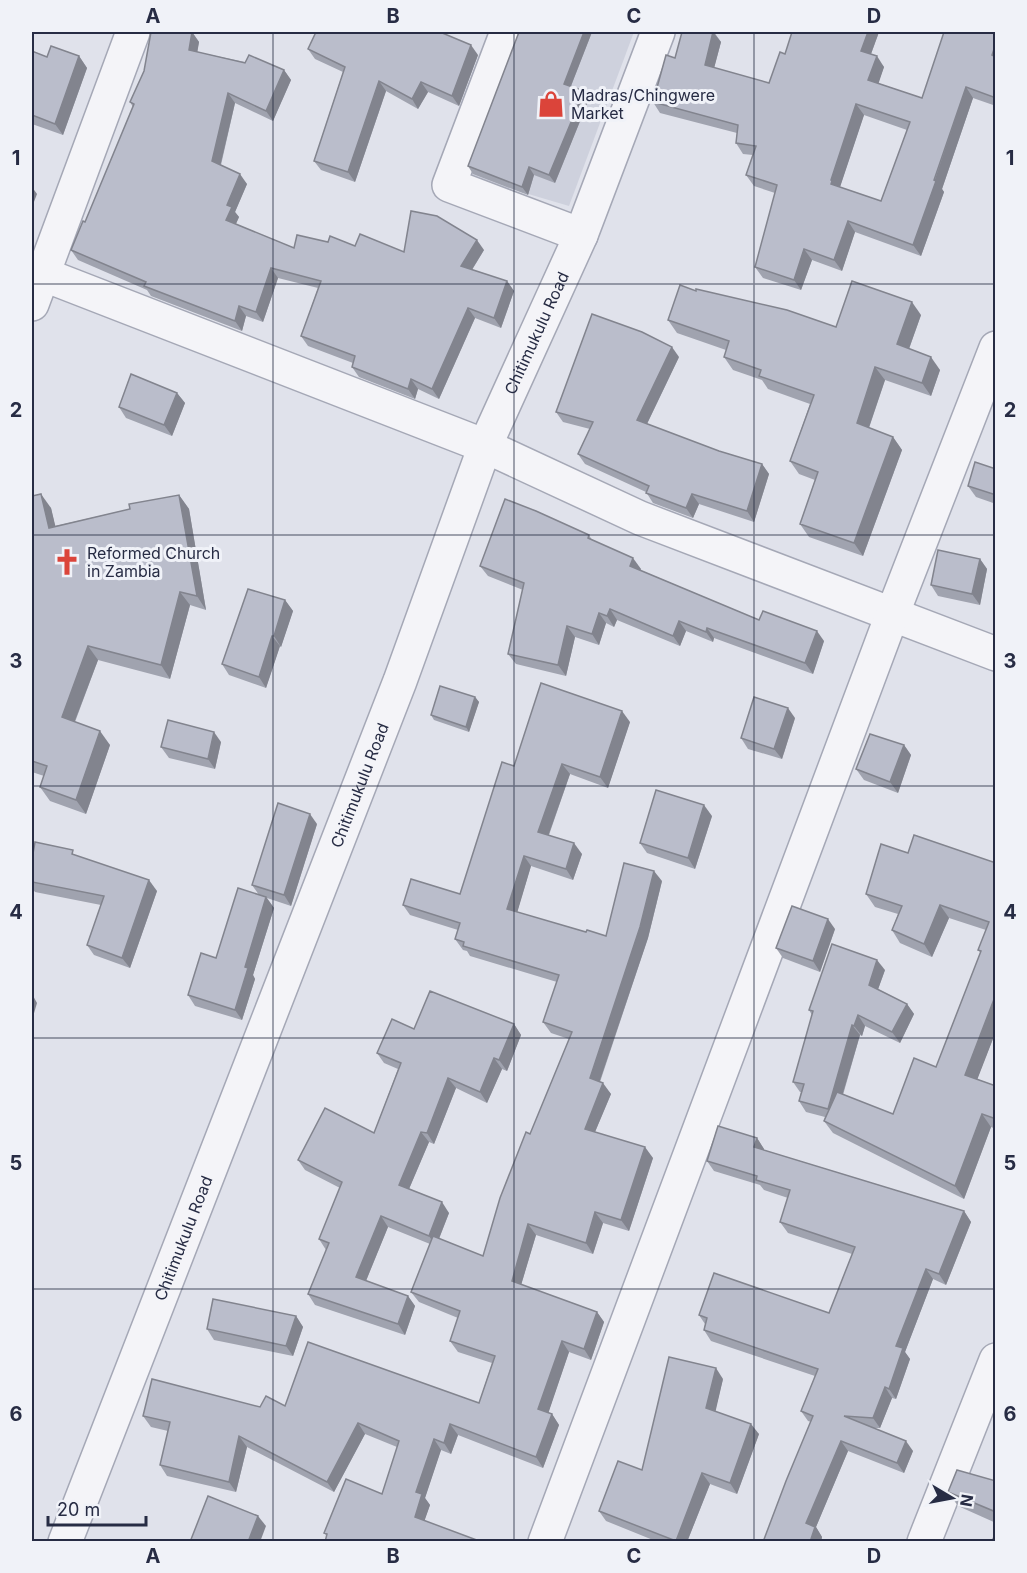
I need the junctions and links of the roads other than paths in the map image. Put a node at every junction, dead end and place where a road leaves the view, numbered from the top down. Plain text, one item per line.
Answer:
1 (133, 32) edge
2 (507, 32) edge
3 (658, 32) edge
4 (581, 235) junction
5 (35, 283) edge
6 (996, 348) edge
7 (485, 446) junction
8 (892, 615) junction
9 (996, 654) edge
10 (996, 1360) edge
11 (64, 1542) edge
12 (545, 1542) edge
13 (924, 1542) edge

1 - 5 street
2 - 4 street
3 - 4 street, Chitimukulu Road
4 - 7 street, Chitimukulu Road
5 - 7 street
6 - 8 street
7 - 8 street
7 - 11 street, Chitimukulu Road
8 - 9 street
8 - 12 street
10 - 13 street

